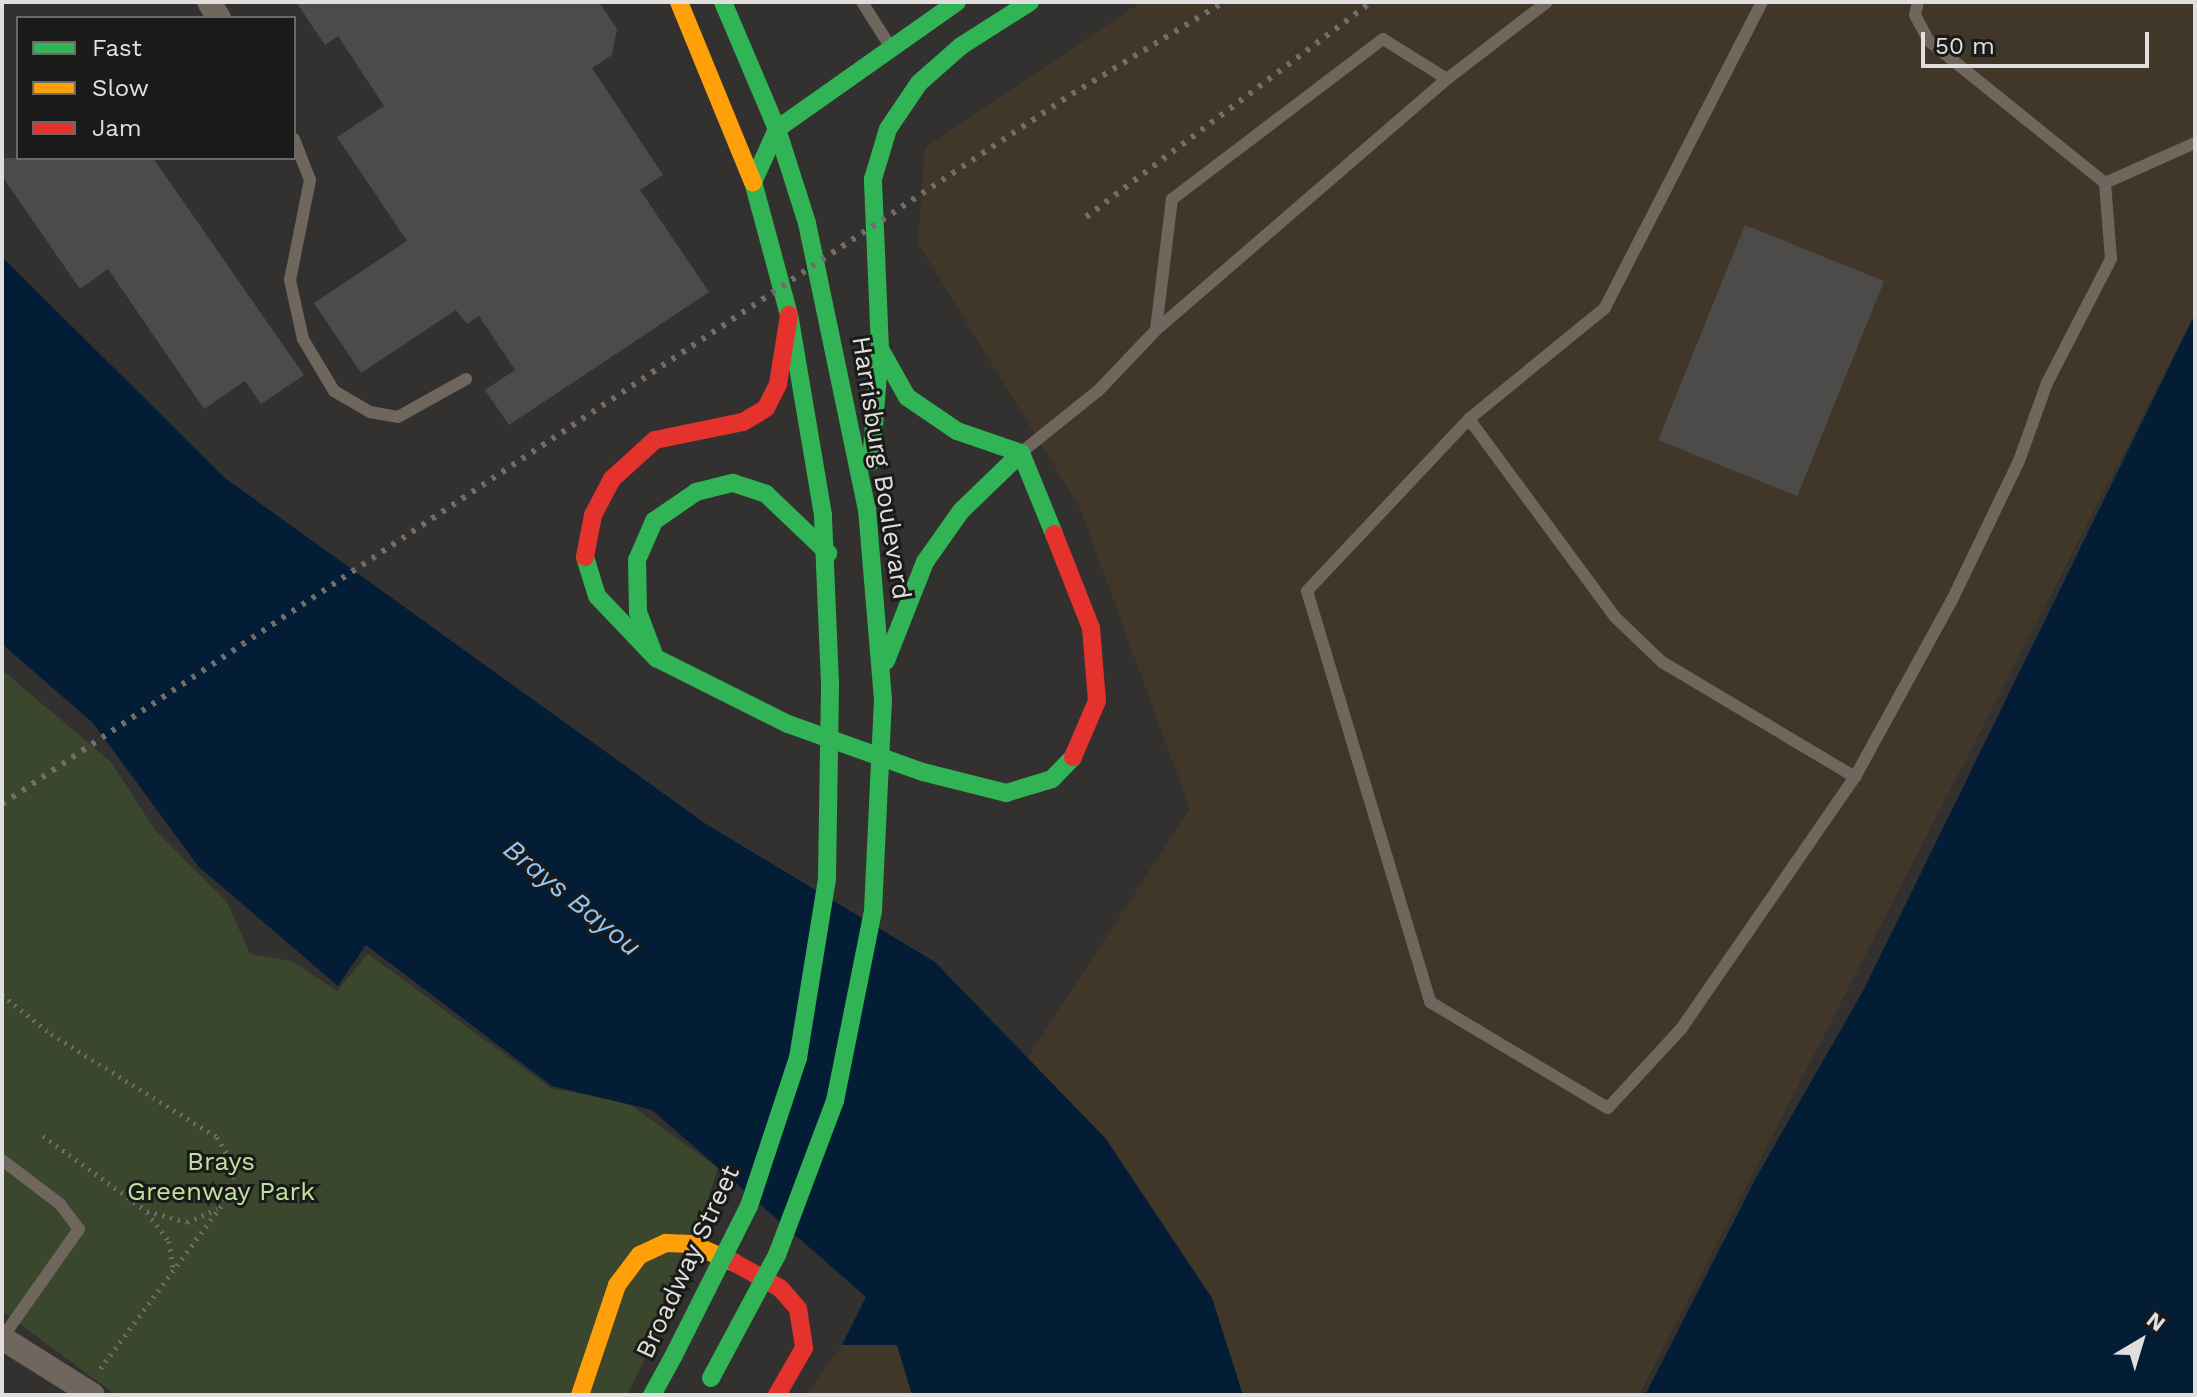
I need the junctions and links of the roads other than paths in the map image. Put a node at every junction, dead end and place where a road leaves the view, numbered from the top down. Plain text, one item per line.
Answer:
1 (679, 2) edge
2 (862, 2) edge
3 (957, 2) edge
4 (1030, 2) edge
5 (1547, 2) edge
6 (1762, 2) edge
7 (1918, 2) edge
8 (730, 5) edge
9 (892, 48) junction
10 (1447, 79) junction
11 (777, 129) junction
12 (2195, 143) edge
13 (296, 144) edge
14 (753, 182) junction
15 (2105, 183) junction
16 (789, 315) junction
17 (1156, 330) junction
18 (880, 349) junction
19 (466, 379) dead end
20 (1469, 419) junction
21 (1021, 453) junction
22 (867, 509) junction
23 (828, 553) junction
24 (656, 658) junction
25 (884, 663) junction
26 (1855, 777) junction
27 (2, 1160) edge
28 (2, 1338) edge
29 (89, 1392) edge
30 (580, 1395) edge
31 (652, 1395) edge
32 (701, 1395) edge
33 (777, 1395) edge

1 - 14 main road
2 - 9 lane
3 - 9 main road
4 - 18 main road
5 - 10 lane
6 - 20 lane
7 - 15 lane
8 - 11 main road, Harrisburg Boulevard
9 - 11 main road
10 - 17 lane
10 - 17 lane
11 - 14 main road
11 - 22 main road, Harrisburg Boulevard
12 - 15 lane
13 - 19 lane
14 - 16 main road
15 - 26 lane
16 - 23 main road
16 - 24 main road
17 - 21 lane
18 - 21 main road
18 - 22 main road
20 - 26 lane
20 - 26 lane
21 - 24 main road
21 - 25 main road
22 - 25 main road, Harrisburg Boulevard
23 - 24 main road
23 - 31 main road, Broadway Street, bridge
25 - 32 main road, Harrisburg Boulevard, bridge
27 - 28 lane
28 - 29 street
30 - 33 main road

